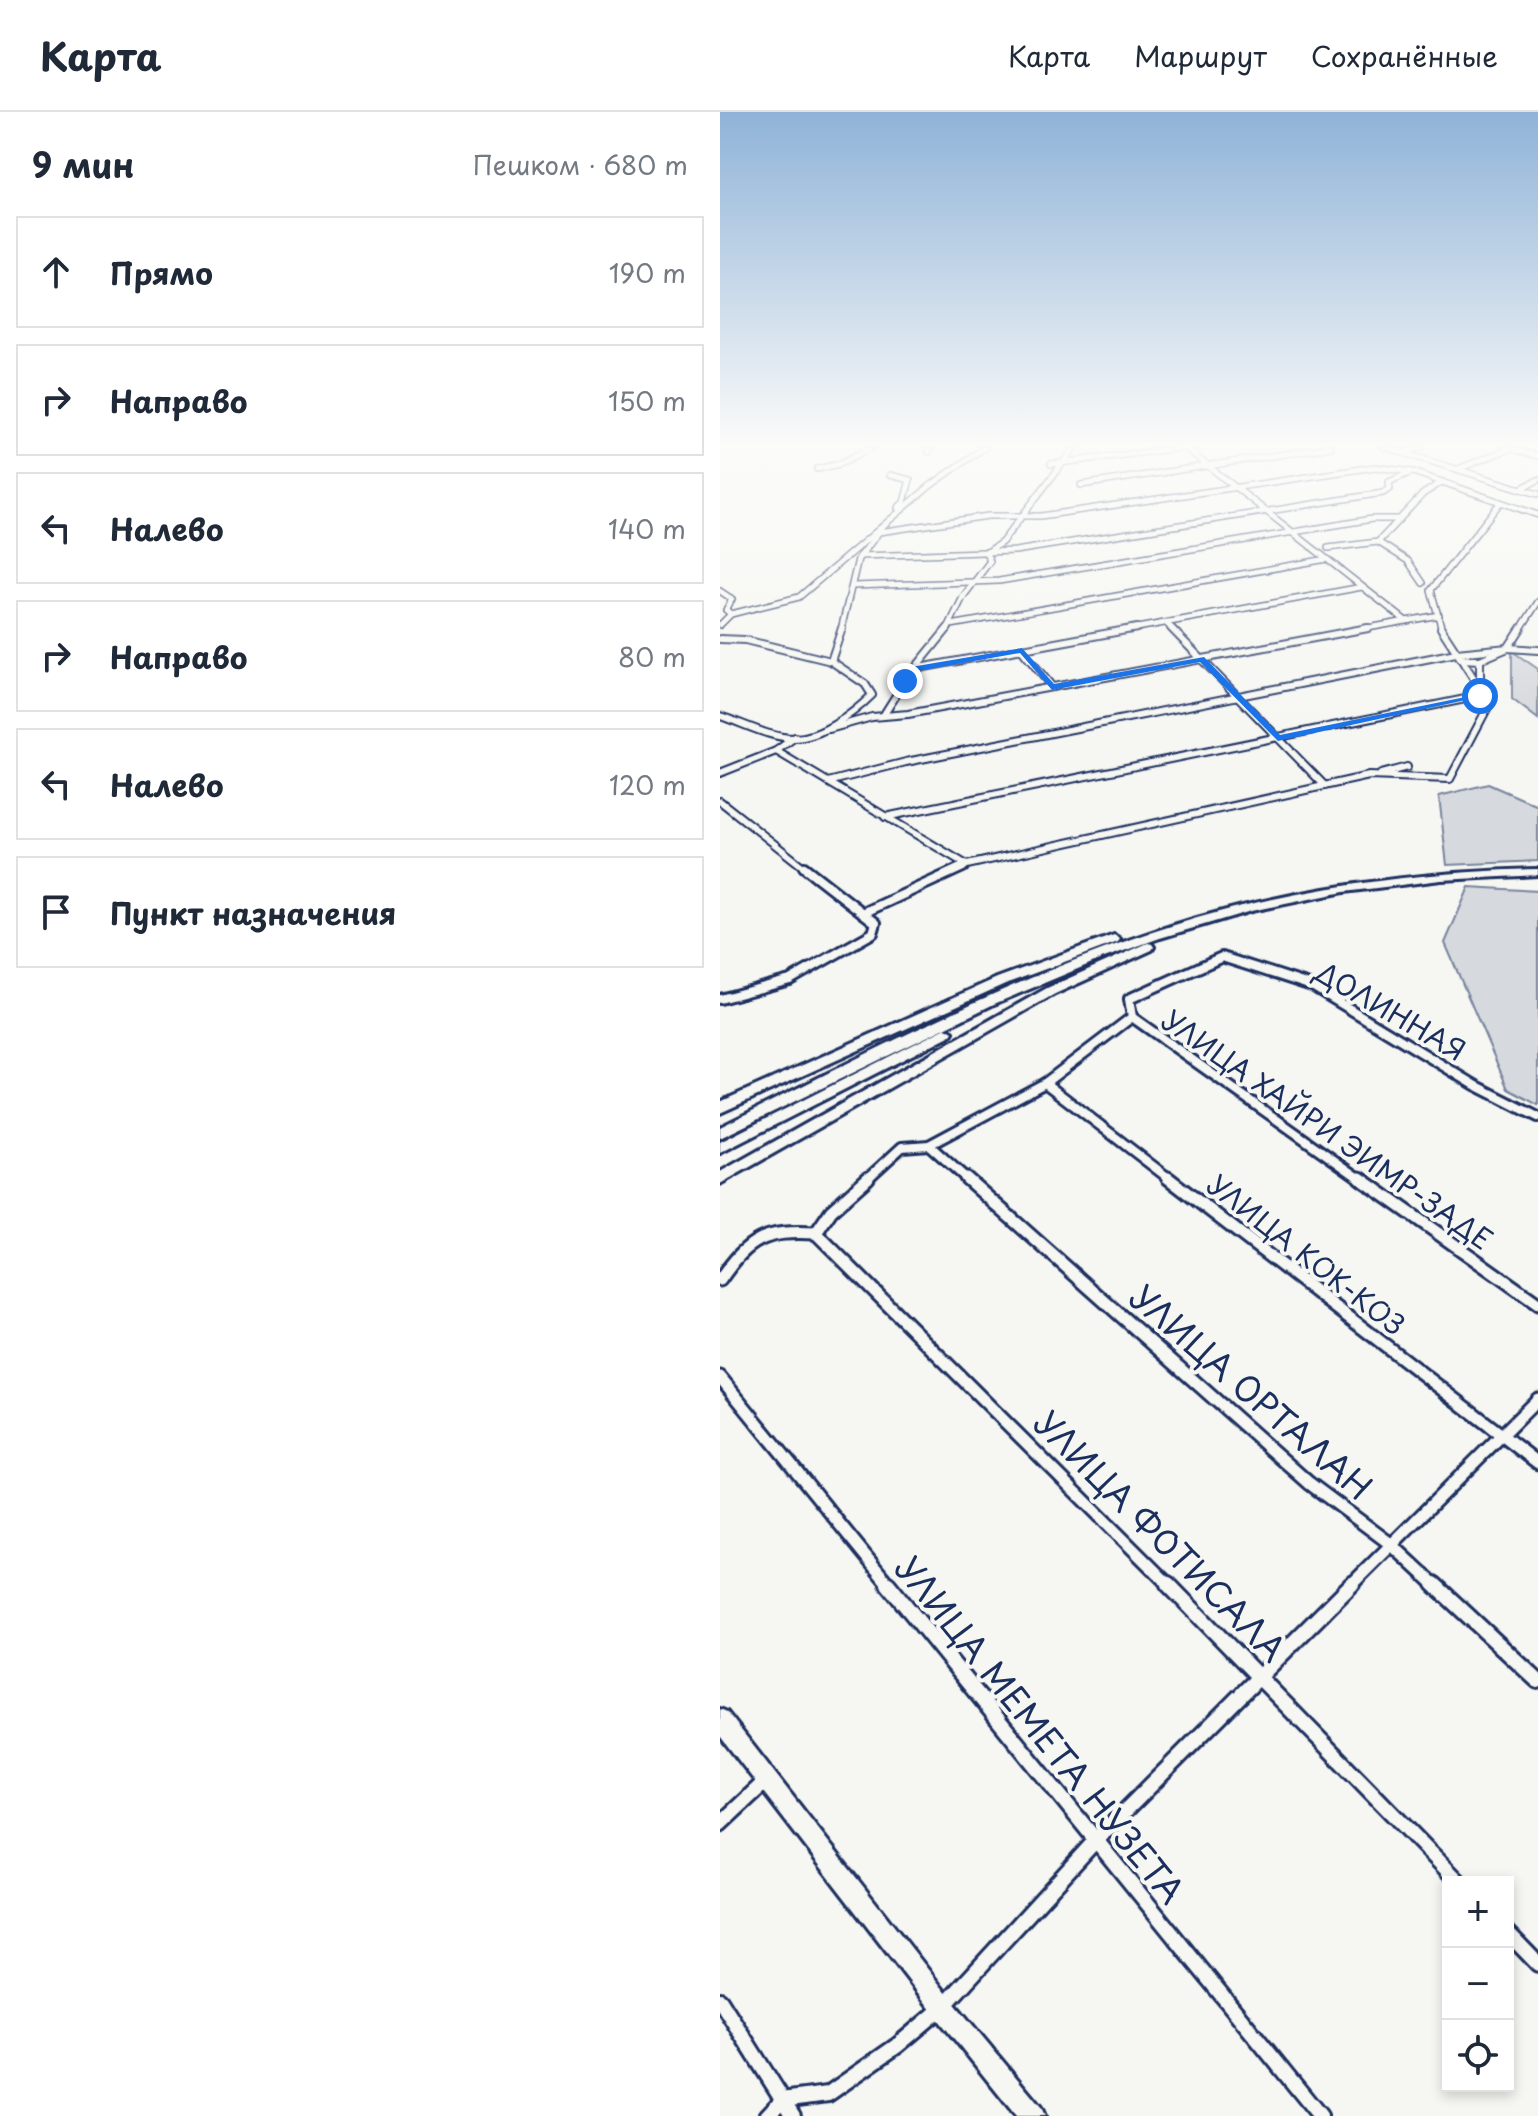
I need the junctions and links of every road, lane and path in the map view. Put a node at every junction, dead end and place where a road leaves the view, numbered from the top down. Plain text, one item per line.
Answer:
1 (869, 541) edge
2 (872, 541) edge
3 (1003, 541) edge
4 (1069, 541) edge
5 (1246, 541) edge
6 (1304, 541) edge
7 (1470, 541) edge
8 (1378, 542) joint
9 (1328, 548) dead end
10 (986, 553) junction
11 (860, 556) junction
12 (1327, 559) junction
13 (1423, 583) dead end
14 (971, 584) junction
15 (853, 586) junction
16 (1362, 587) junction
17 (720, 591) edge
18 (1538, 602) edge
19 (731, 614) junction
20 (1439, 615) junction
21 (1406, 621) junction
22 (1167, 624) junction
23 (720, 625) edge
24 (951, 625) junction
25 (720, 639) edge
26 (1508, 648) junction
27 (1022, 650) junction
28 (1538, 650) edge
29 (1458, 656) junction
30 (1201, 659) junction
31 (1480, 660) junction
32 (831, 661) junction
33 (914, 669) junction
34 (1052, 687) junction
35 (1238, 696) junction
36 (1480, 696) junction
37 (720, 716) edge
38 (883, 716) junction
39 (794, 738) junction
40 (1278, 738) junction
41 (776, 751) junction
42 (1407, 767) dead end
43 (720, 773) edge
44 (1369, 776) junction
45 (828, 782) junction
46 (1325, 786) junction
47 (720, 801) edge
48 (885, 817) junction
49 (967, 865) junction
50 (1538, 872) edge
51 (1235, 912) junction
52 (863, 913) junction
53 (1027, 986) junction
54 (720, 999) edge
55 (1132, 1017) junction
56 (1045, 1083) junction
57 (720, 1108) edge
58 (1538, 1117) edge
59 (720, 1133) edge
60 (929, 1145) junction
61 (720, 1148) edge
62 (720, 1179) edge
63 (816, 1233) junction
64 (720, 1280) edge
65 (1538, 1304) edge
66 (720, 1377) edge
67 (1538, 1399) edge
68 (1503, 1435) junction
69 (1538, 1463) edge
70 (1392, 1545) junction
71 (1259, 1675) junction
72 (1538, 1681) edge
73 (720, 1719) edge
74 (767, 1780) junction
75 (720, 1824) edge
76 (1095, 1841) junction
77 (1453, 1876) edge
78 (1514, 1939) edge
79 (1538, 1964) edge
80 (720, 2000) edge
81 (943, 2007) junction
82 (782, 2100) junction
83 (767, 2116) edge
84 (793, 2116) edge
85 (1032, 2116) edge
86 (1320, 2116) edge

1 - 19 street
2 - 11 street
3 - 10 street
4 - 10 street
5 - 14 street
6 - 12 street
7 - 20 street
8 - 9 street
8 - 13 street
10 - 11 street
10 - 14 street
11 - 15 street
12 - 16 street
12 - 24 street
14 - 15 street
14 - 24 street
15 - 32 street
16 - 21 street
16 - 22 street
17 - 19 street
18 - 26 street
19 - 23 street
20 - 21 street
20 - 29 street
21 - 30 street
22 - 27 street
22 - 30 street
24 - 33 street
25 - 32 street
26 - 28 street
26 - 29 street
26 - 31 street
27 - 33 street
27 - 34 street
29 - 31 street
29 - 35 street
29 - 36 street
30 - 34 street
30 - 35 street
31 - 36 street
32 - 39 street
33 - 38 street
34 - 38 street
35 - 40 street
35 - 45 street
36 - 40 street
36 - 44 street
37 - 39 street
38 - 39 street
39 - 41 street
40 - 46 street
40 - 48 street
41 - 43 street
41 - 45 street
42 - 44 street
44 - 46 street
45 - 48 street
46 - 49 street
47 - 52 street
48 - 49 street
49 - 52 street
50 - 51 main road
51 - 53 main road
51 - 57 main road
51 - 62 main road
52 - 54 street
53 - 59 main road
53 - 61 main road
55 - 56 street
55 - 58 street, ДОЛИННАЯ
55 - 65 street, УЛИЦА ХАЙРИ ЭИМР-ЗАДЕ
56 - 60 street
56 - 68 street, УЛИЦА КОК-КОЗ
60 - 63 street
60 - 70 street, УЛИЦА ОРТАЛАН
63 - 64 street
63 - 71 street, УЛИЦА ФОТИСАЛА
66 - 76 street, УЛИЦА МЕМЕТА НУЗЕТА
67 - 68 street
68 - 69 street, УЛИЦА КОК-КОЗ
68 - 70 street
70 - 71 street
70 - 72 street, УЛИЦА ОРТАЛАН
71 - 76 street
71 - 77 street, УЛИЦА ФОТИСАЛА
73 - 74 main road
74 - 75 street
74 - 81 main road
76 - 81 street
76 - 86 street, УЛИЦА МЕМЕТА НУЗЕТА
78 - 79 street
80 - 82 street
81 - 82 street
81 - 85 main road
82 - 83 street
82 - 84 street

